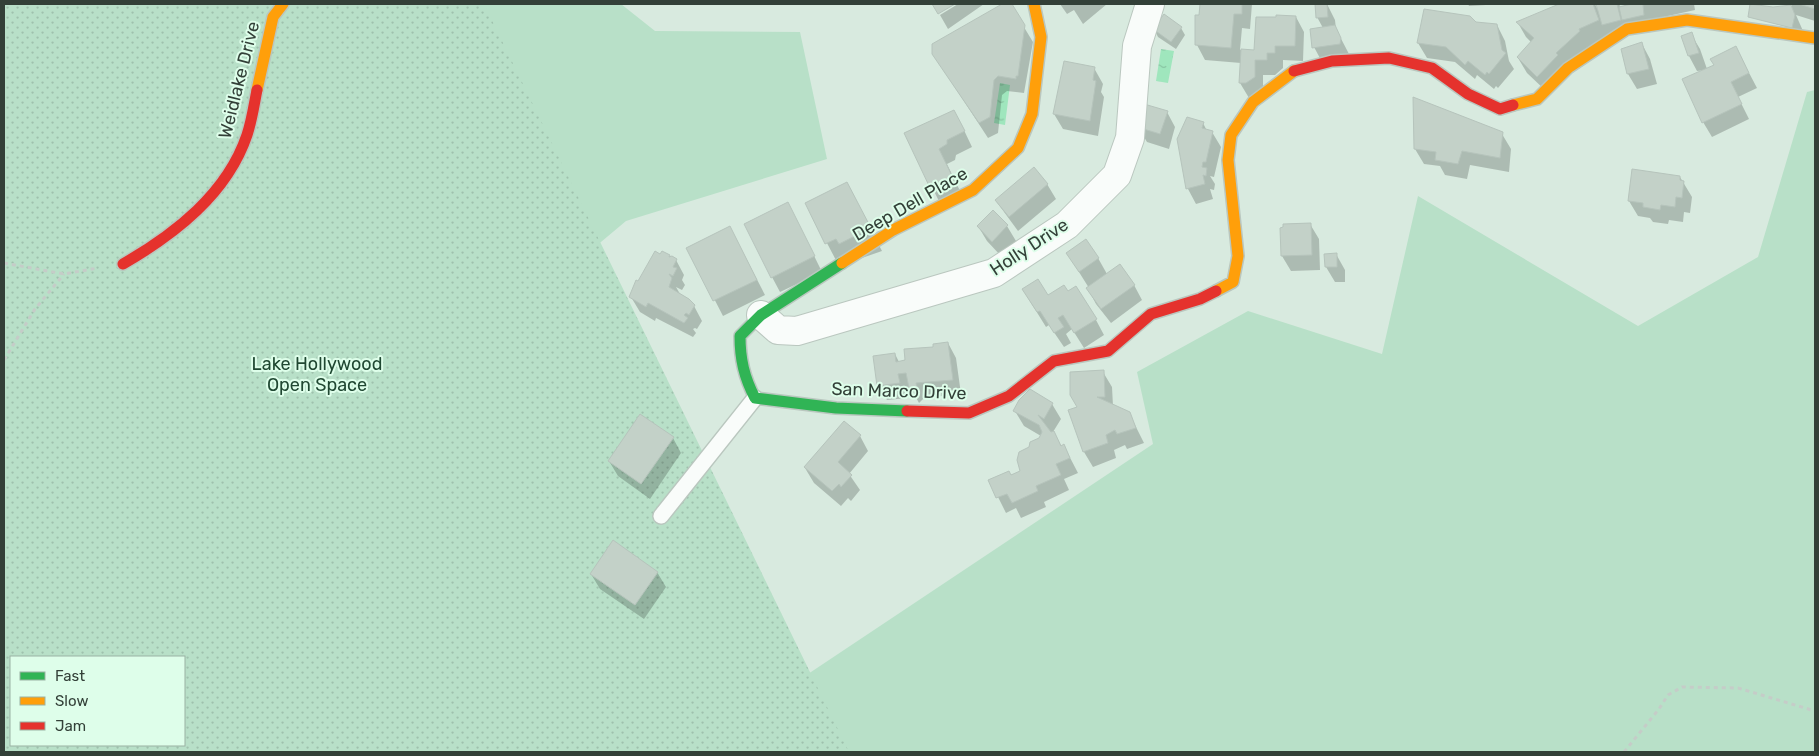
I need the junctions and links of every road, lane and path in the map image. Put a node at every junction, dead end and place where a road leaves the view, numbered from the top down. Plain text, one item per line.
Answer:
1 (283, 4) edge
2 (1034, 4) edge
3 (1150, 4) edge
4 (1815, 38) edge
5 (4, 264) edge
6 (123, 264) joint
7 (64, 274) junction
8 (761, 315) junction
9 (4, 360) edge
10 (755, 398) junction
11 (661, 516) dead end
12 (1815, 711) edge
13 (1624, 752) edge

1 - 6 street, Weidlake Drive
2 - 8 street, Deep Dell Place
3 - 8 street, Holly Drive
4 - 10 street, San Marco Drive
5 - 7 path
6 - 7 path
7 - 9 path
8 - 10 street, Deep Dell Place
10 - 11 lane
12 - 13 path

